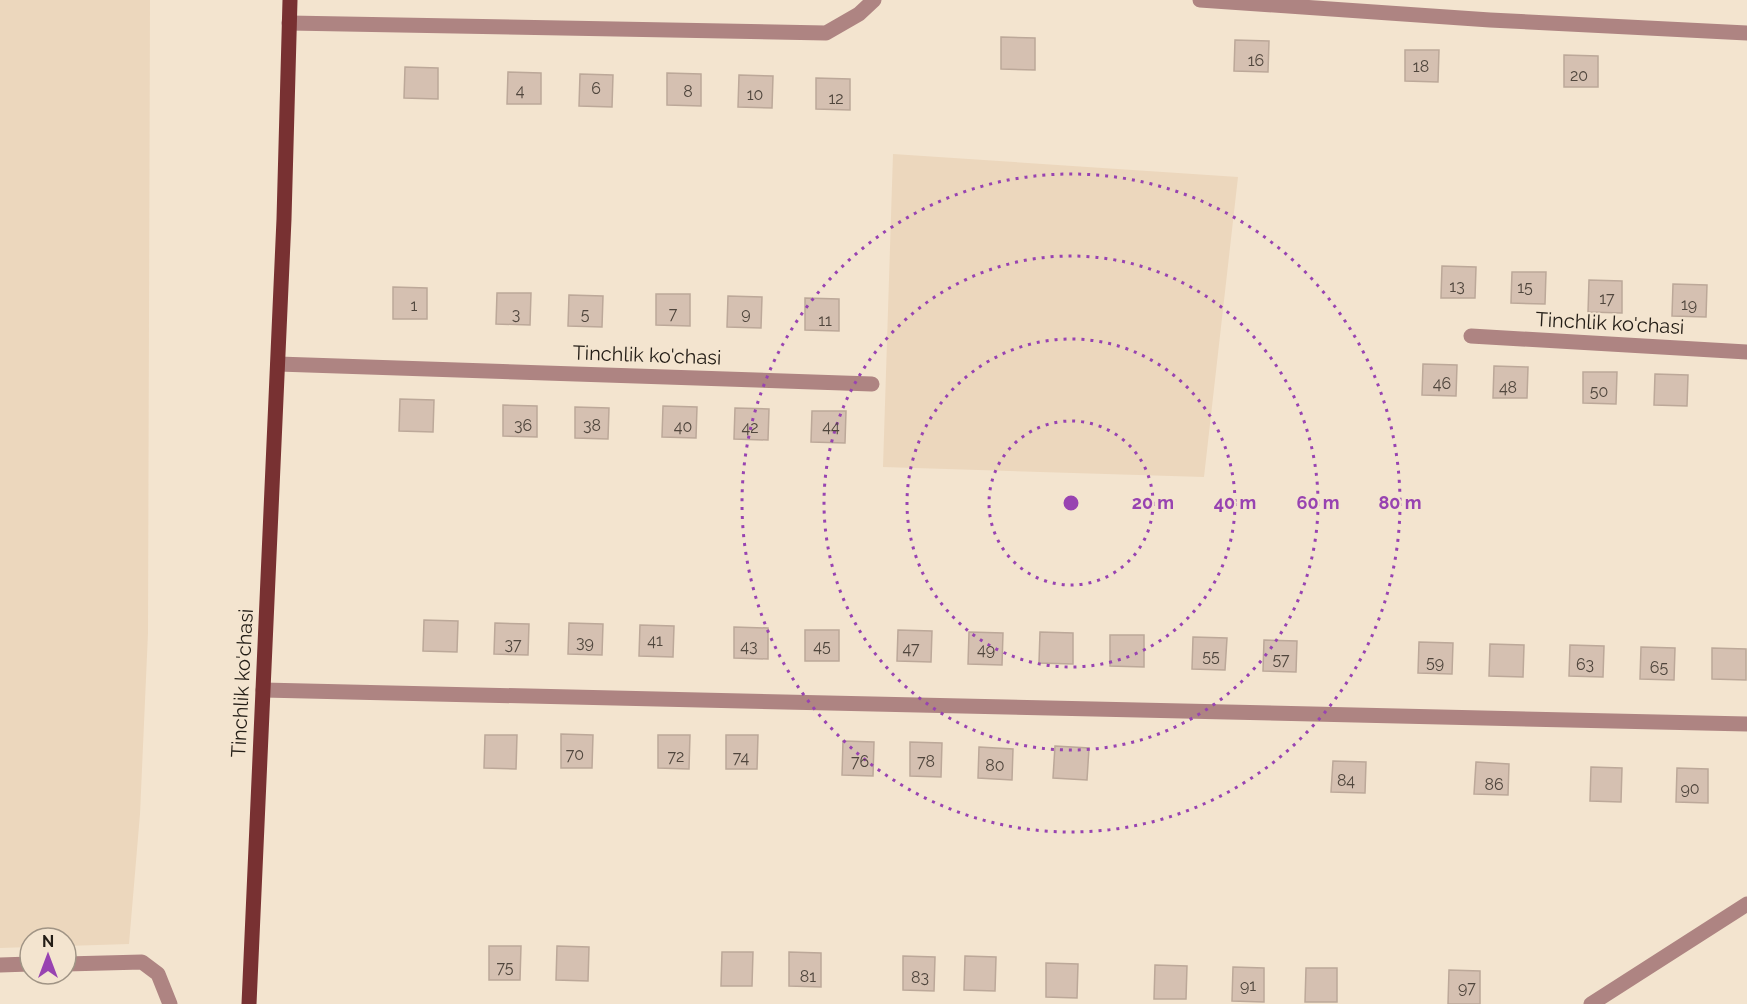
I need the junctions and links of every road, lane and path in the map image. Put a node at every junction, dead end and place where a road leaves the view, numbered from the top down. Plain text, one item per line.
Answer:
1 (290, 0) edge
2 (874, 0) edge
3 (1200, 0) edge
4 (289, 23) junction
5 (1747, 33) edge
6 (1471, 336) dead end
7 (1747, 352) edge
8 (278, 364) junction
9 (872, 384) dead end
10 (263, 690) junction
11 (1747, 724) edge
12 (1747, 904) edge
13 (18, 964) edge
14 (78, 964) edge
15 (0, 965) edge
16 (170, 1004) edge
17 (249, 1004) edge
18 (1591, 1004) edge

1 - 4 main road, Tinchlik ko'chasi
2 - 4 street
3 - 5 street
4 - 8 main road, Tinchlik ko'chasi
6 - 7 street, Tinchlik ko'chasi
8 - 9 street, Tinchlik ko'chasi
8 - 10 main road, Tinchlik ko'chasi
10 - 11 street
10 - 17 main road, Tinchlik ko'chasi
12 - 18 street
13 - 15 street
14 - 16 street

